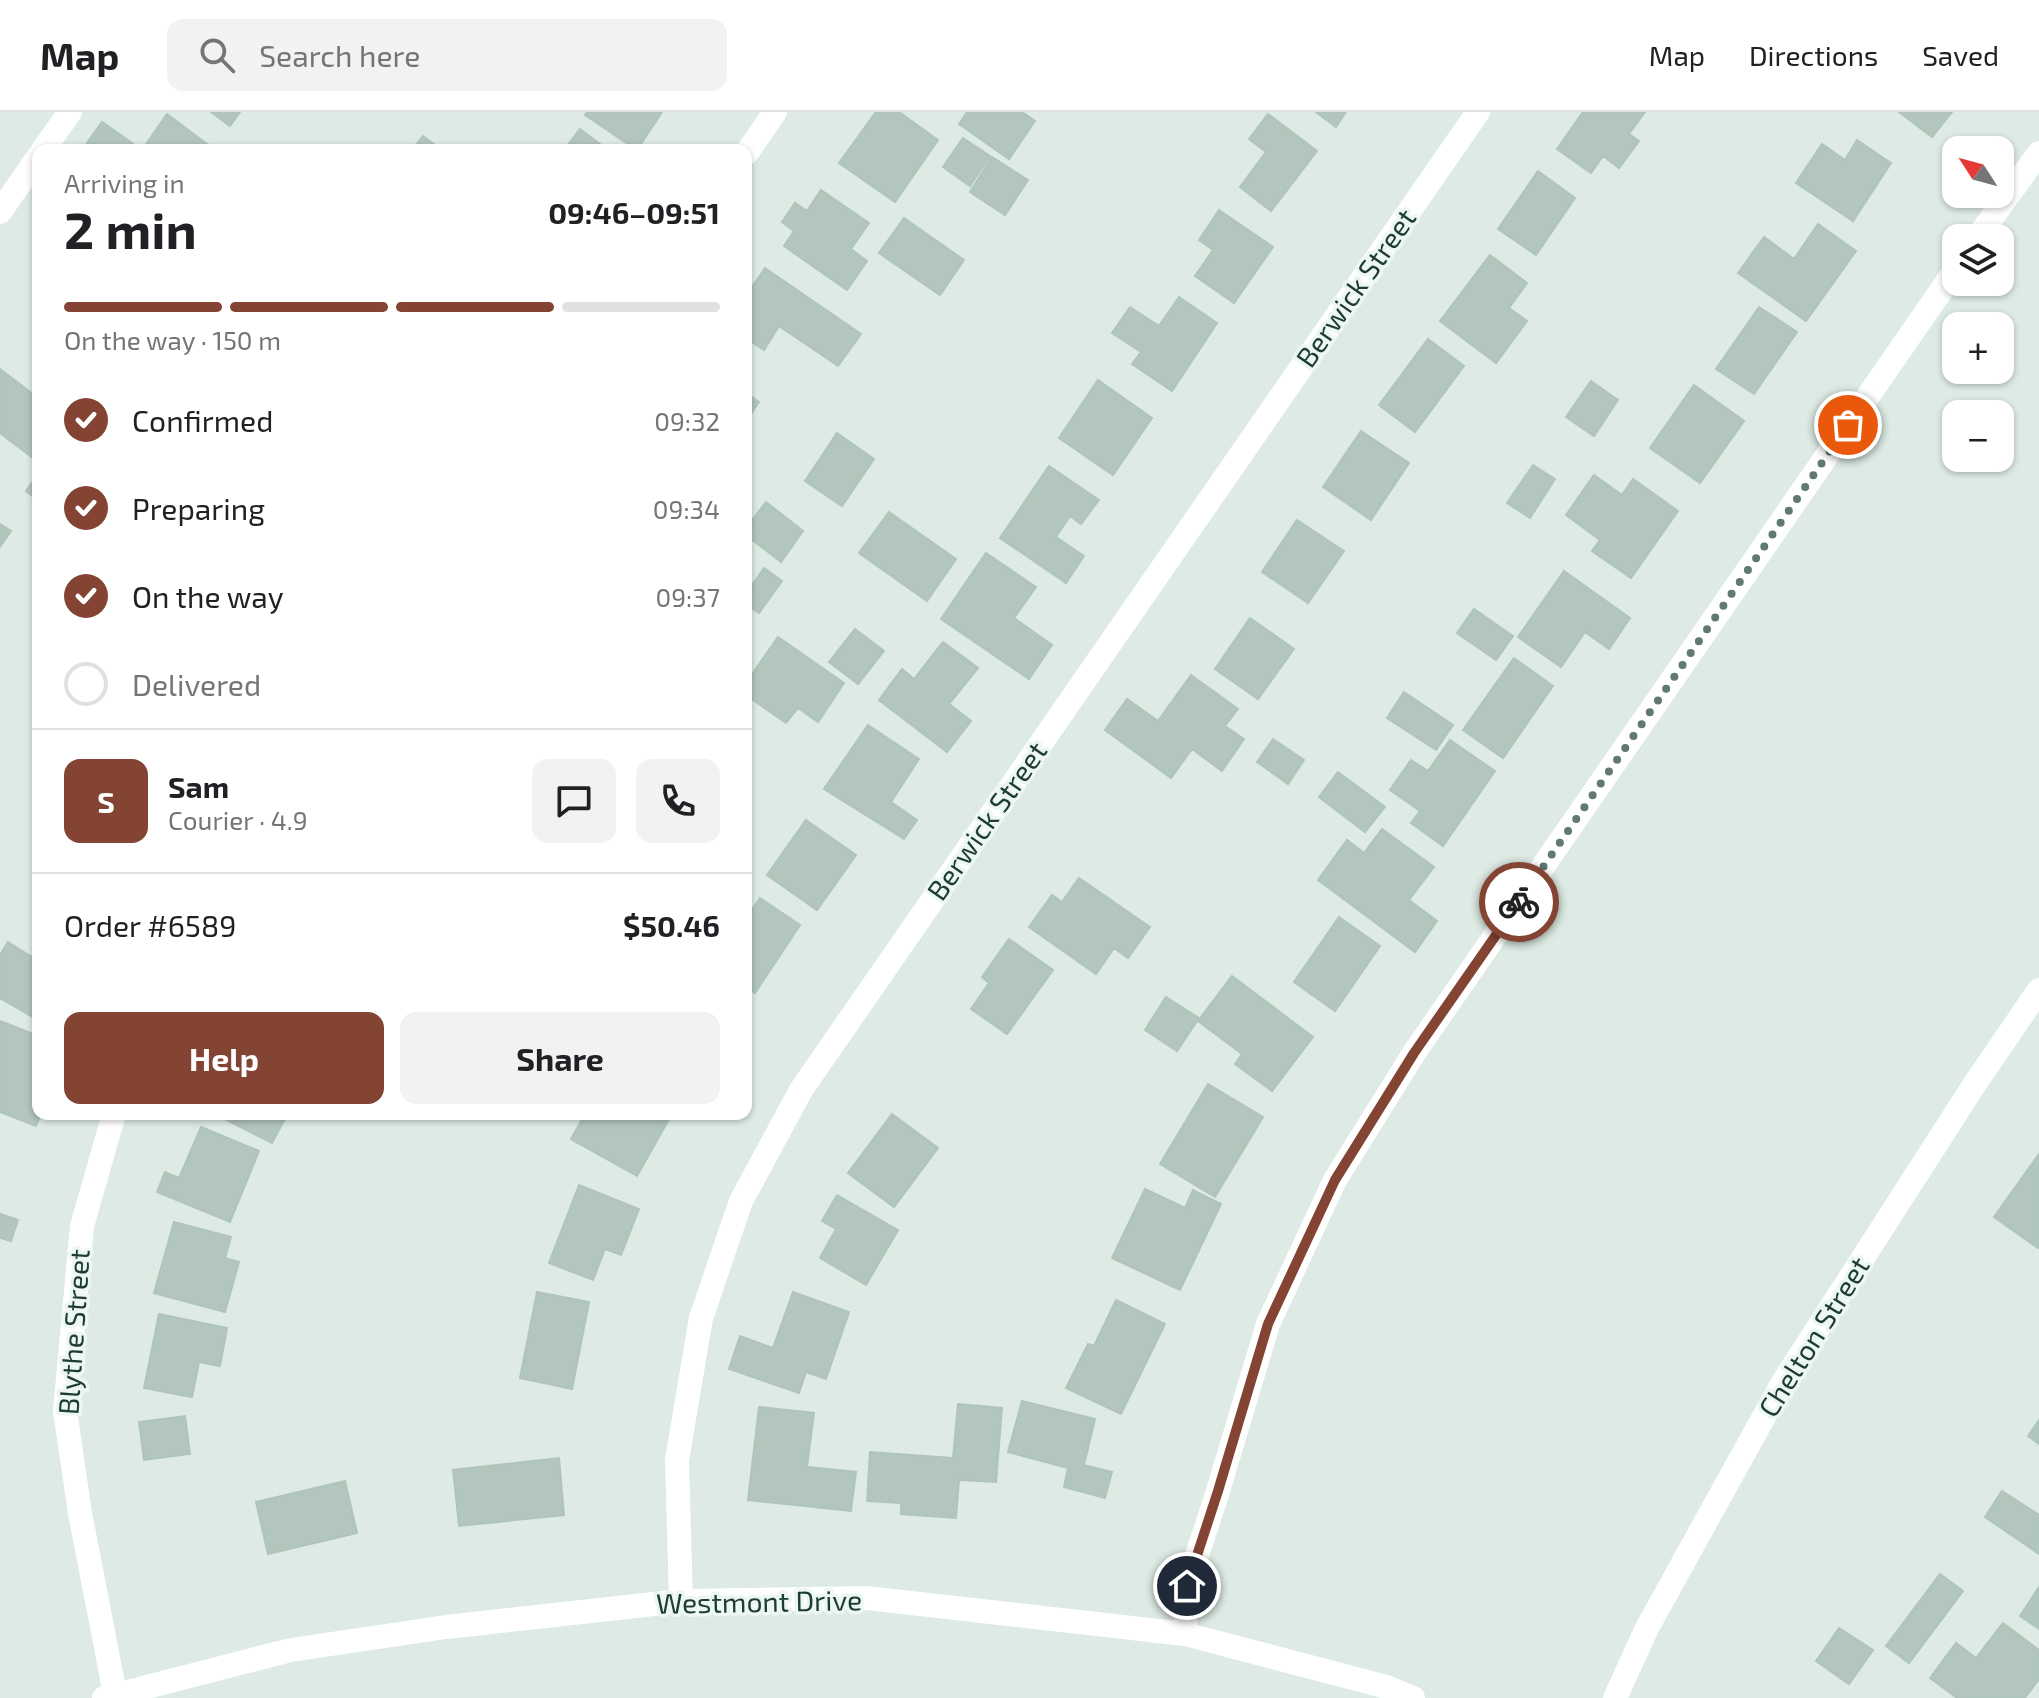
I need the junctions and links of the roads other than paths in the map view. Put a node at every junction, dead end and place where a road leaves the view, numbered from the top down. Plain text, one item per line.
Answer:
1 (70, 112) edge
2 (775, 112) edge
3 (1478, 112) edge
4 (47, 144) edge
5 (752, 145) edge
6 (2039, 153) edge
7 (32, 166) edge
8 (0, 212) edge
9 (1987, 224) edge
10 (1942, 289) edge
11 (2039, 990) edge
12 (112, 1120) edge
13 (681, 1601) junction
14 (1185, 1634) junction
15 (109, 1696) edge
16 (1413, 1698) edge
17 (1615, 1698) edge

1 - 4 street
2 - 5 street
3 - 13 street, Berwick Street
6 - 9 street
7 - 8 street
10 - 14 street
11 - 17 street, Chelton Street
12 - 15 street, Blythe Street
13 - 14 street, Westmont Drive
13 - 15 street, Westmont Drive
14 - 16 street, Westmont Drive

